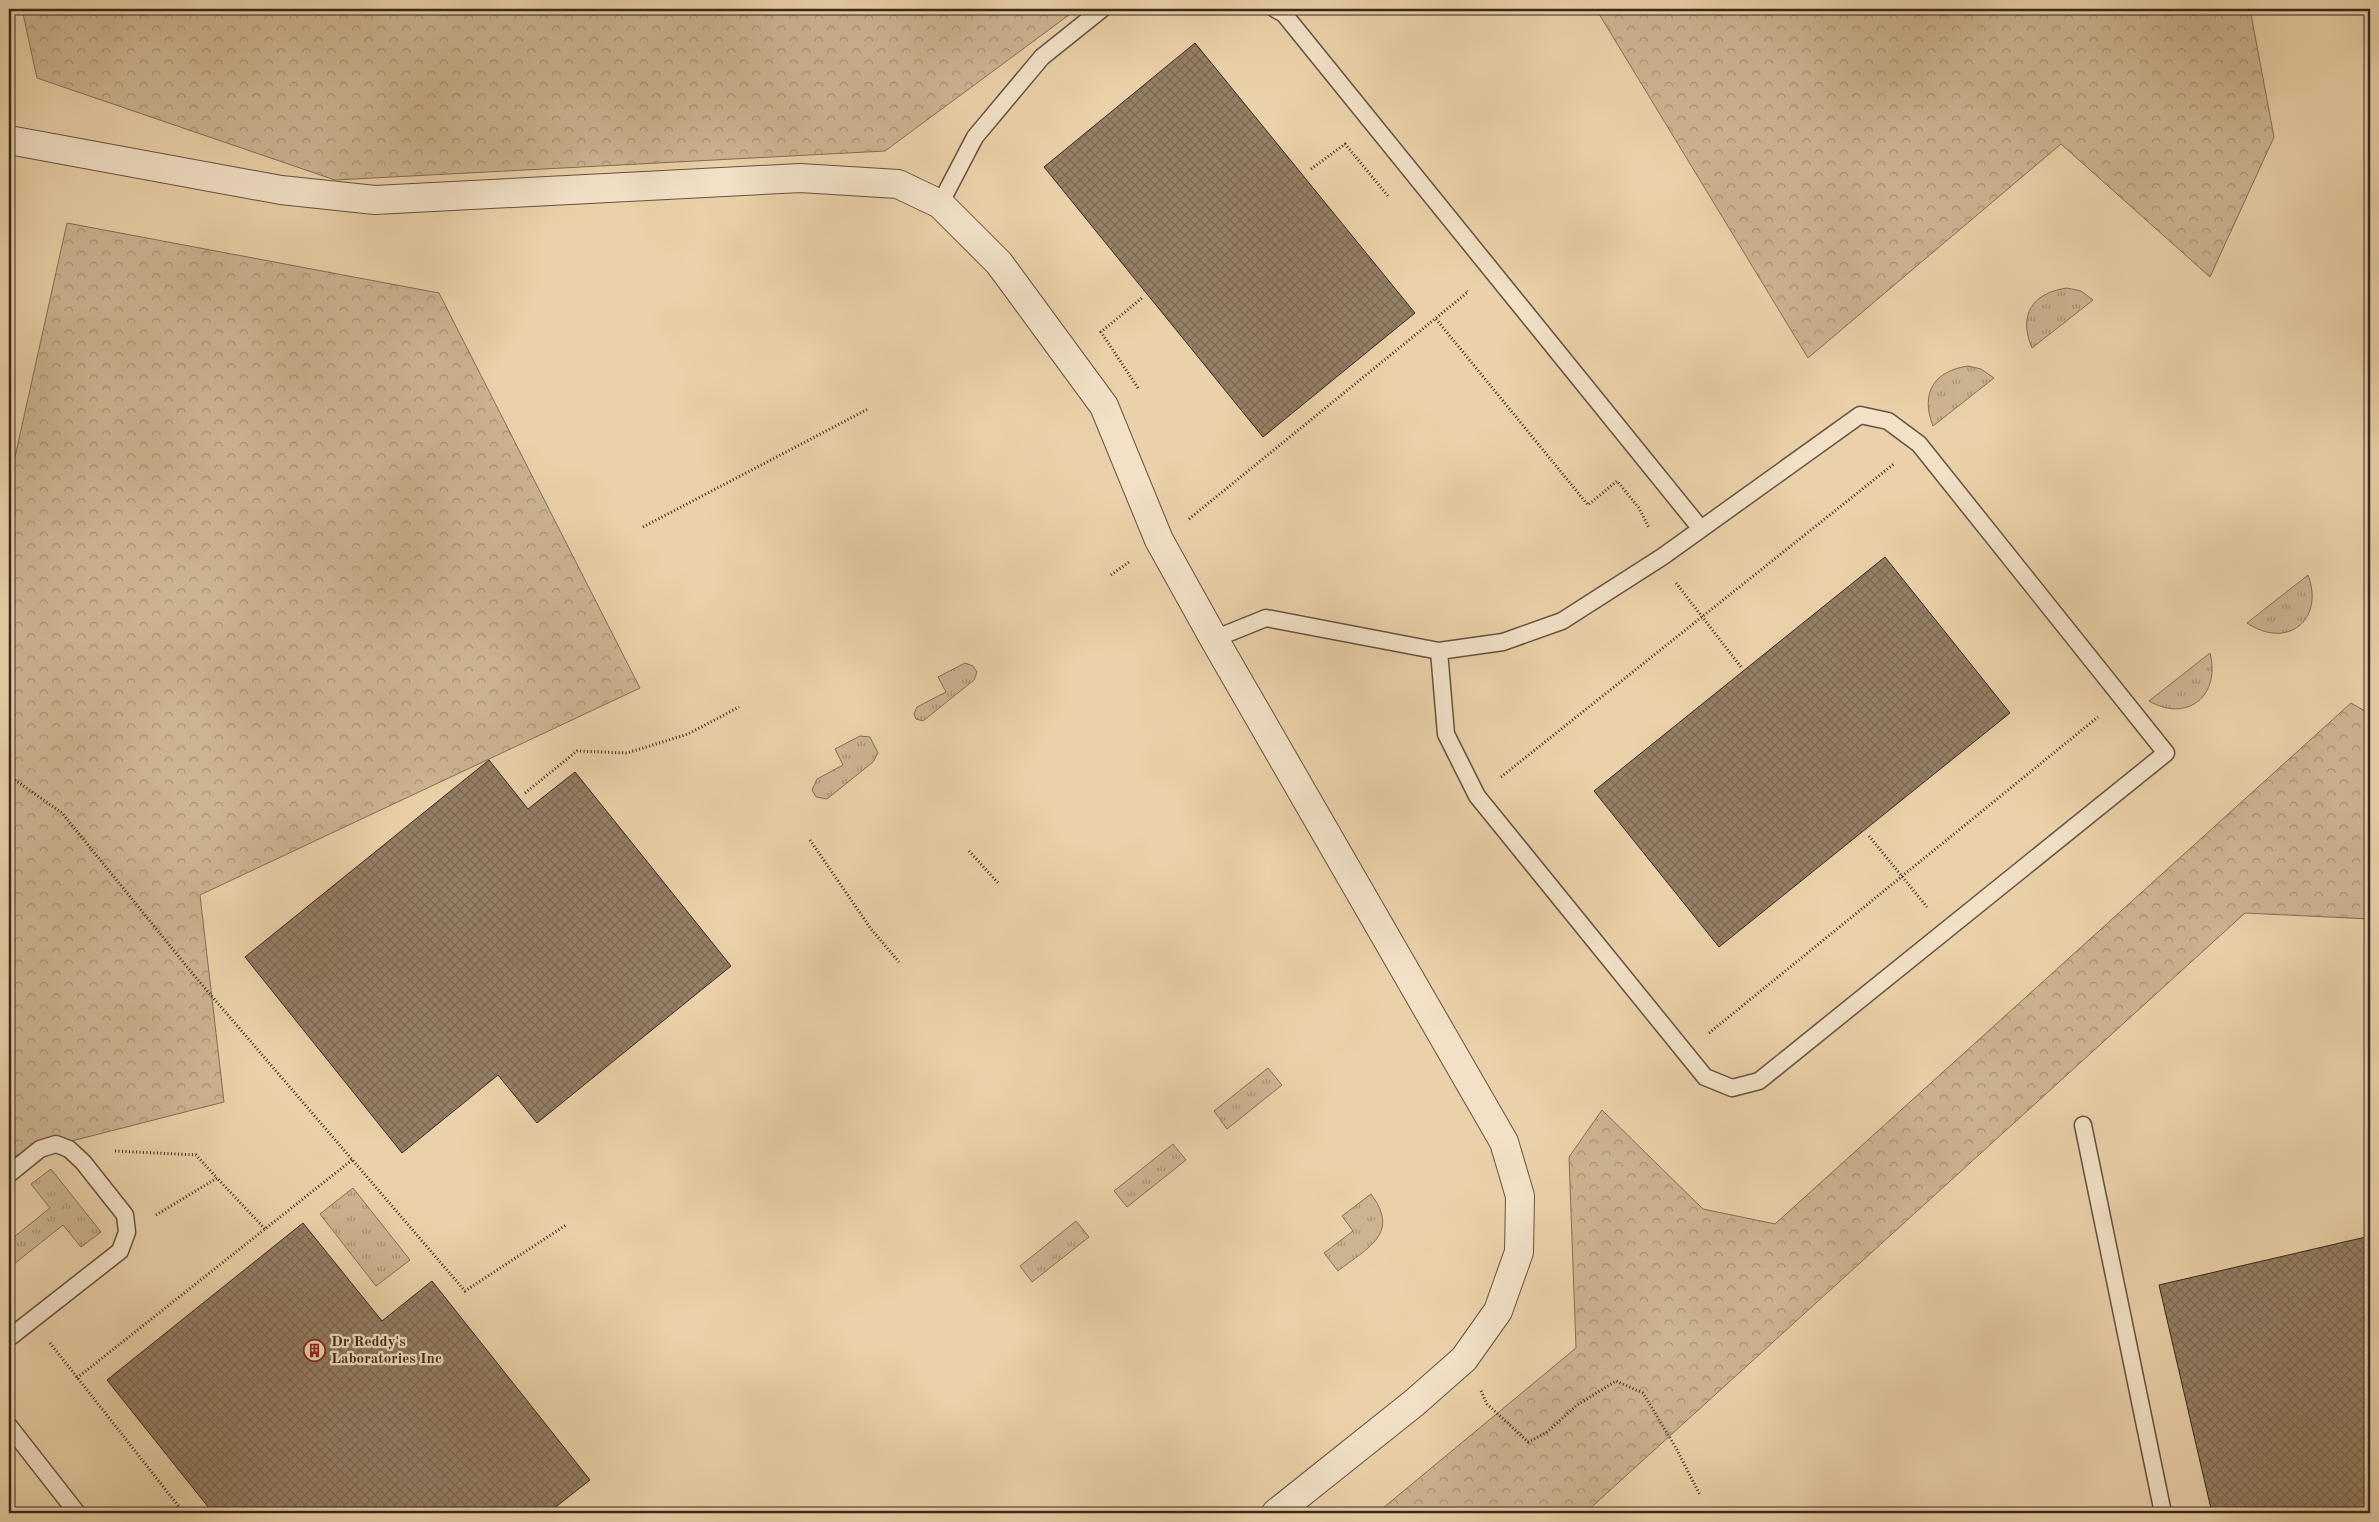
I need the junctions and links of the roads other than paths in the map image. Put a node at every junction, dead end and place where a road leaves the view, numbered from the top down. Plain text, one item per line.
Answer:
1 (1102, 9) edge
2 (1275, 9) edge
3 (9, 140) edge
4 (940, 204) junction
5 (1701, 529) junction
6 (1214, 639) junction
7 (1439, 651) junction
8 (2083, 1125) dead end
9 (9, 1174) edge
10 (9, 1338) edge
11 (9, 1426) edge
12 (77, 1513) edge
13 (1276, 1513) edge
14 (2163, 1513) edge

1 - 4 lane
2 - 5 lane
3 - 4 street
4 - 6 street
5 - 7 lane
5 - 7 lane
6 - 7 lane
6 - 13 street
8 - 14 lane
9 - 10 lane
11 - 12 lane

